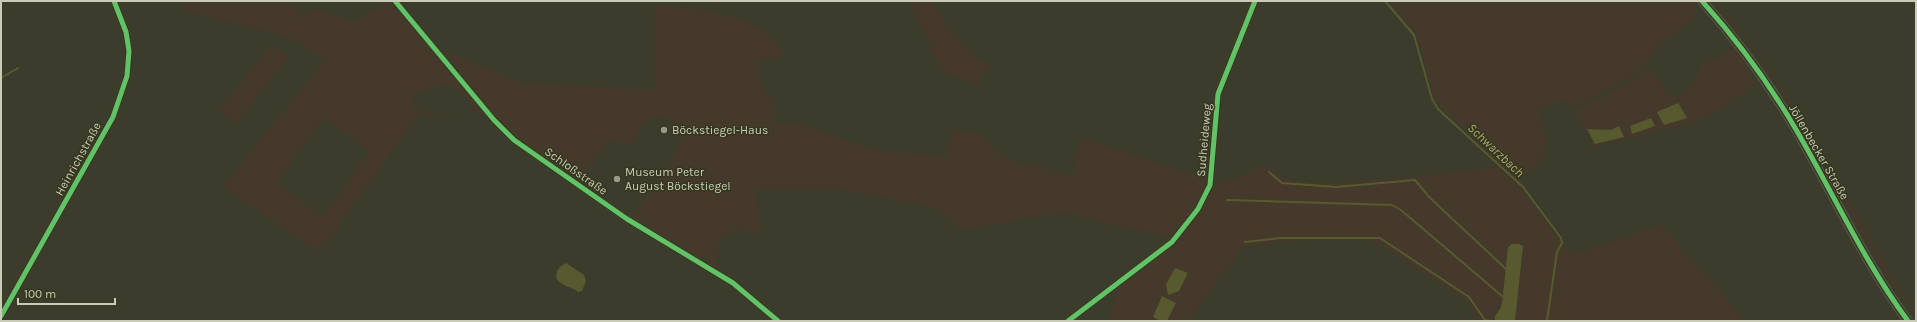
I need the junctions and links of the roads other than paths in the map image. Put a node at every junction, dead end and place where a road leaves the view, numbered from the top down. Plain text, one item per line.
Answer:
1 (114, 1) edge
2 (395, 1) edge
3 (1255, 1) edge
4 (1702, 1) edge
5 (1, 316) edge
6 (778, 321) edge
7 (1068, 321) edge
8 (1908, 321) edge

1 - 5 street, Heinrichstraße
2 - 6 street, Schloßstraße
3 - 7 street, Sudheideweg
4 - 8 street, Jöllenbecker Straße

